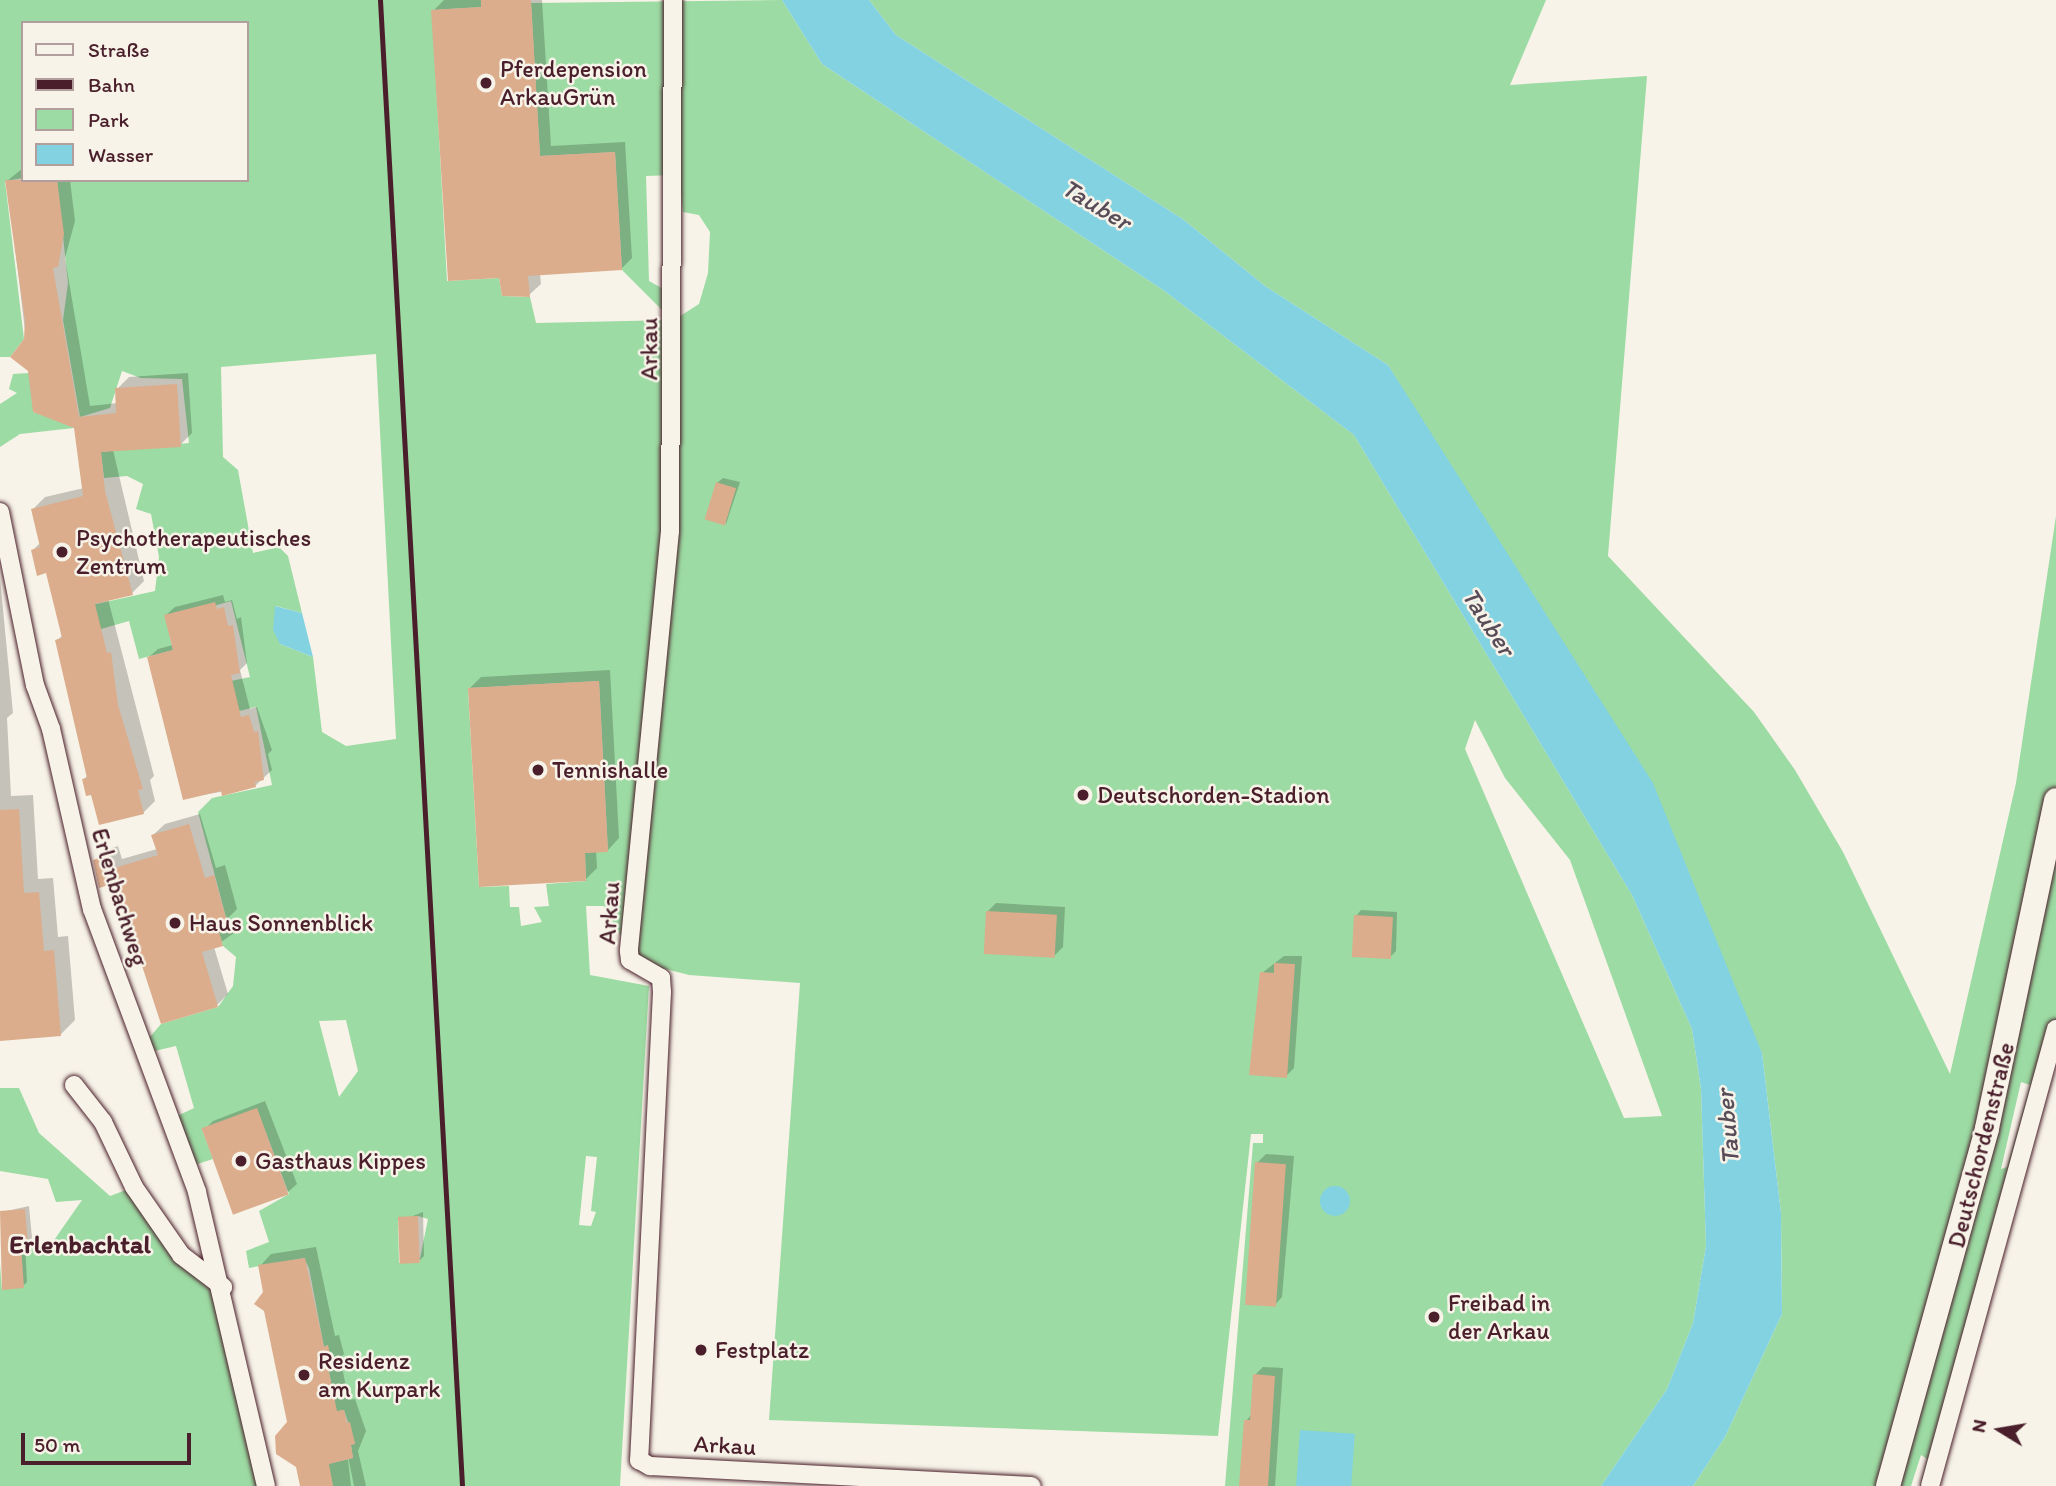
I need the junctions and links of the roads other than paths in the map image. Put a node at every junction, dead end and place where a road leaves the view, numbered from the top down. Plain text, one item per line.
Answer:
1 (673, 0) edge
2 (0, 512) edge
3 (2056, 800) edge
4 (2056, 1029) edge
5 (74, 1085) dead end
6 (223, 1287) junction
7 (267, 1486) edge
8 (1031, 1486) edge
9 (1888, 1486) edge
10 (1930, 1486) edge

1 - 8 street, Arkau
2 - 6 street, Erlenbachweg
3 - 9 street, Deutschordenstraße
4 - 10 street
5 - 6 street
6 - 7 street, Erlenbachweg

